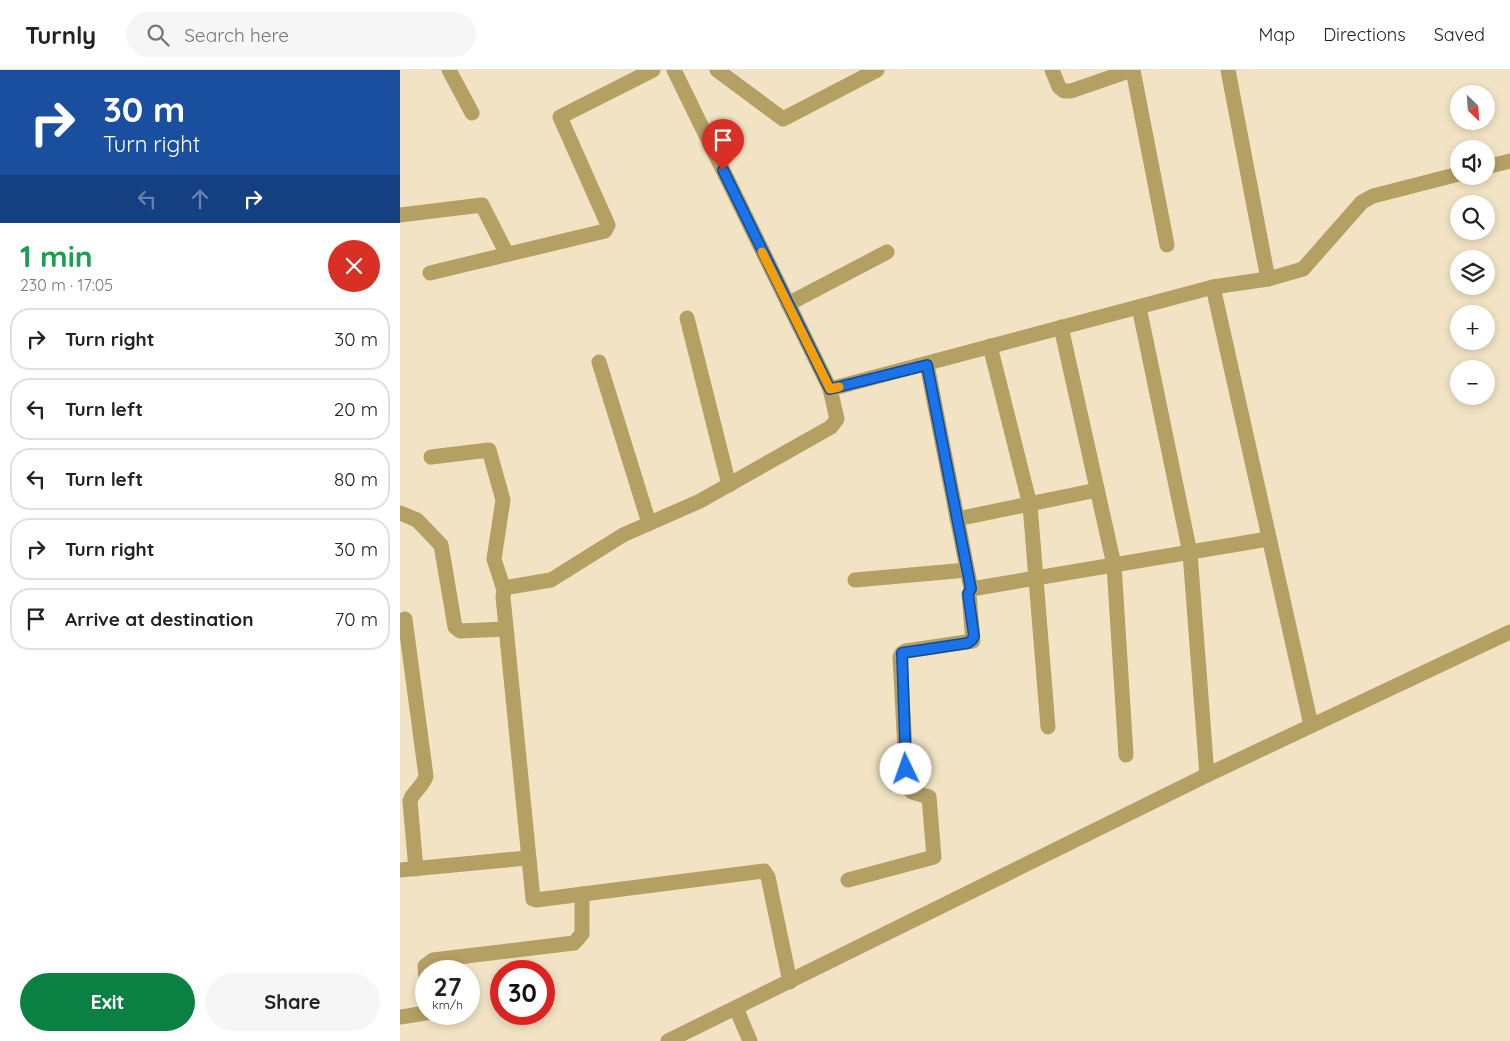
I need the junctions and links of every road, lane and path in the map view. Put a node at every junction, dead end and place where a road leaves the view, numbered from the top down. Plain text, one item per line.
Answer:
1 (449, 70) edge
2 (653, 70) edge
3 (674, 70) edge
4 (716, 70) edge
5 (877, 70) edge
6 (1052, 70) edge
7 (1133, 70) edge
8 (1228, 70) edge
9 (472, 113) dead end
10 (1510, 162) edge
11 (1495, 166) edge
12 (1450, 176) edge
13 (400, 215) edge
14 (1167, 245) dead end
15 (887, 252) dead end
16 (507, 254) junction
17 (430, 273) dead end
18 (1268, 279) junction
19 (1214, 287) junction
20 (788, 304) junction
21 (1139, 307) junction
22 (687, 318) dead end
23 (1061, 327) junction
24 (990, 346) junction
25 (599, 362) dead end
26 (927, 365) junction
27 (830, 389) junction
28 (431, 457) dead end
29 (729, 485) junction
30 (1097, 490) junction
31 (1030, 505) junction
32 (400, 513) edge
33 (957, 519) junction
34 (649, 523) junction
35 (1268, 539) junction
36 (1190, 553) junction
37 (1114, 565) junction
38 (967, 570) junction
39 (1036, 577) junction
40 (855, 580) dead end
41 (971, 589) junction
42 (504, 590) junction
43 (405, 619) dead end
44 (506, 629) junction
45 (1510, 632) edge
46 (1310, 725) junction
47 (1048, 727) dead end
48 (1126, 755) dead end
49 (1207, 775) junction
50 (527, 858) junction
51 (416, 869) junction
52 (400, 870) edge
53 (848, 880) dead end
54 (582, 894) junction
55 (433, 960) edge
56 (790, 982) junction
57 (736, 1008) junction
58 (415, 1015) edge
59 (400, 1017) edge
60 (668, 1041) edge
61 (750, 1041) edge

1 - 9 street
2 - 16 street
3 - 20 street
4 - 5 street
6 - 7 street
7 - 14 street
8 - 18 street
10 - 11 street
12 - 18 street
13 - 16 street
15 - 20 street
16 - 17 street
18 - 19 street
19 - 21 street
19 - 35 street
20 - 27 street
21 - 23 street
21 - 36 street
22 - 29 street
23 - 24 street
23 - 30 street
24 - 26 street
24 - 31 street
25 - 34 street
26 - 27 street
26 - 33 street
27 - 29 street
28 - 42 street
29 - 34 street
30 - 31 street
30 - 37 street
31 - 33 street
31 - 39 street
32 - 44 street
33 - 38 street
34 - 42 street
35 - 36 street
35 - 46 street
36 - 37 street
36 - 49 street
37 - 39 street
37 - 48 street
38 - 40 street
38 - 41 street
39 - 41 street
39 - 47 street
41 - 53 street
42 - 44 street
43 - 51 street
44 - 50 street
45 - 46 street
46 - 49 street
49 - 56 street
50 - 51 street
50 - 54 street
51 - 52 street
54 - 55 street
54 - 56 street
56 - 57 street
57 - 60 street
57 - 61 street
58 - 59 street

